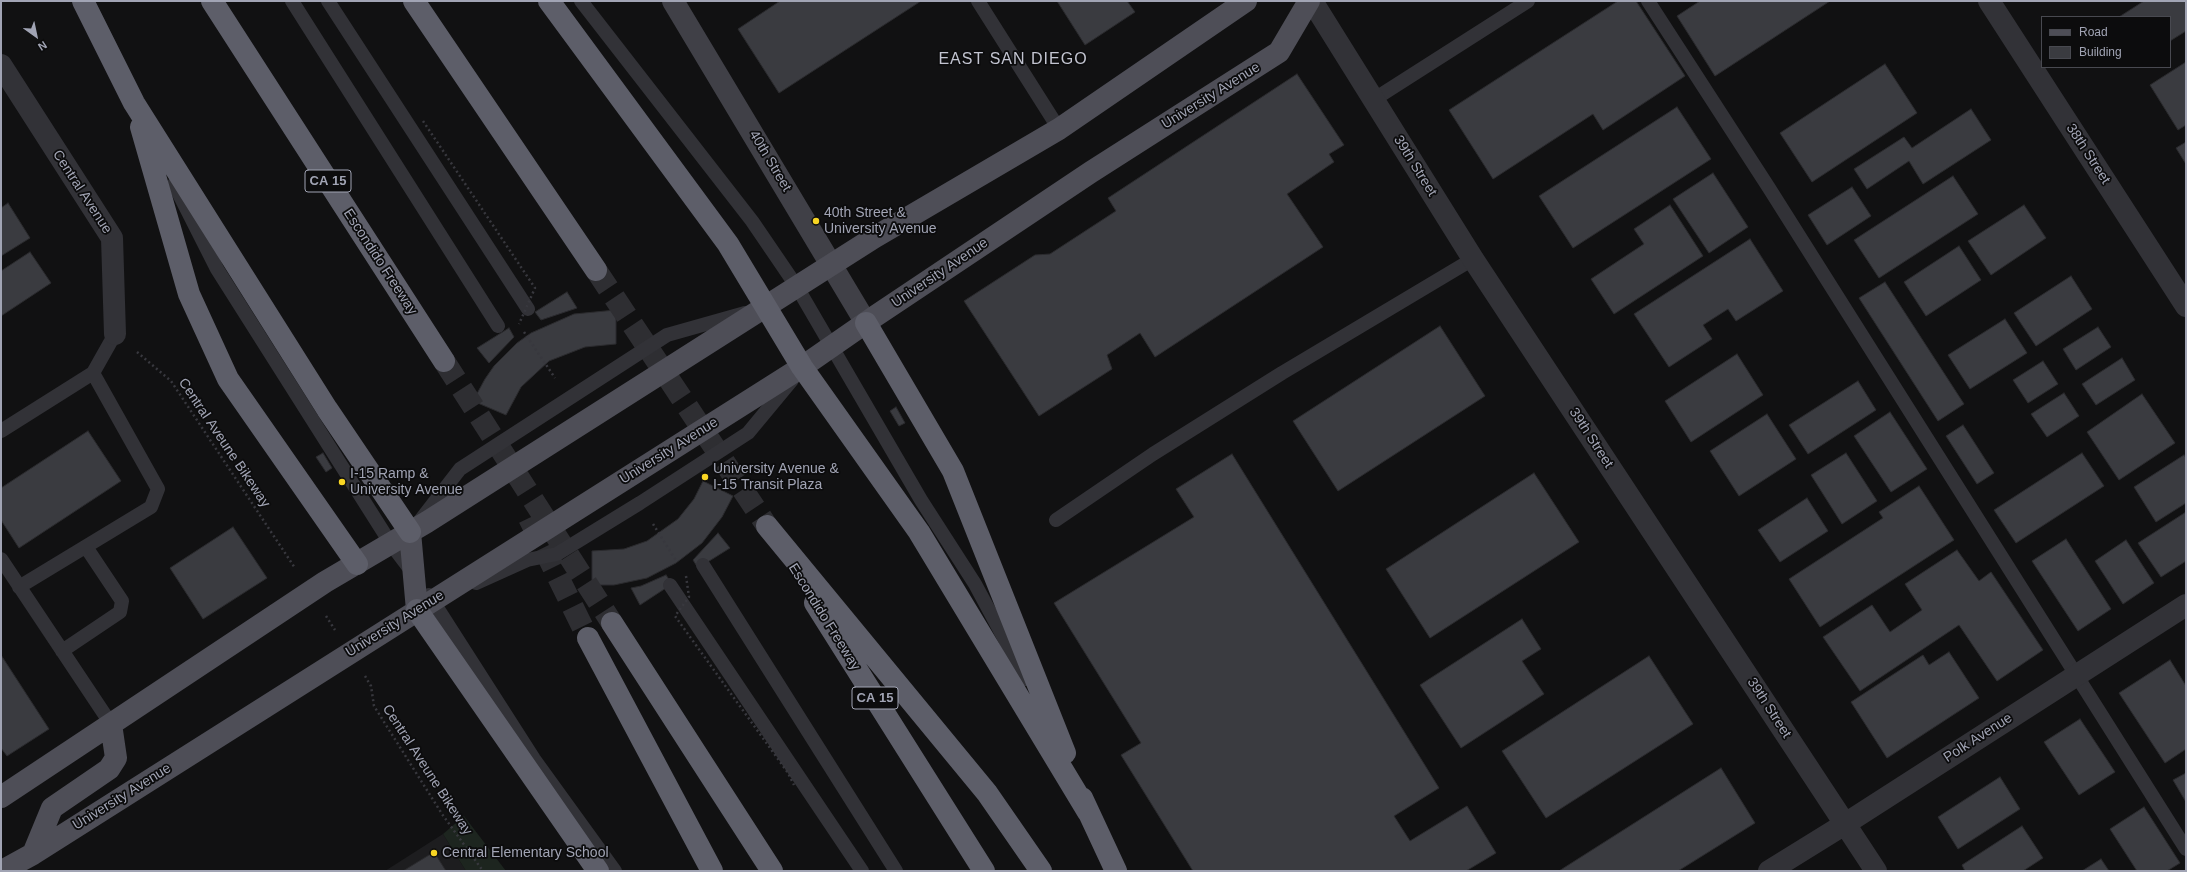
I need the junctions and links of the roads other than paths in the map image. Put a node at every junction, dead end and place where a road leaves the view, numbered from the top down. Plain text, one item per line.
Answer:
1 (83, 1) edge
2 (212, 1) edge
3 (292, 1) edge
4 (328, 1) edge
5 (414, 1) edge
6 (548, 1) edge
7 (581, 1) edge
8 (673, 1) edge
9 (978, 1) edge
10 (1246, 1) edge
11 (1311, 1) edge
12 (1528, 1) edge
13 (1648, 1) edge
14 (1989, 1) edge
15 (1, 65) edge
16 (1373, 100) junction
17 (134, 103) junction
18 (1059, 129) junction
19 (1473, 259) junction
20 (833, 265) junction
21 (596, 270) tunnel mouth
22 (796, 288) junction
23 (2186, 306) edge
24 (765, 307) junction
25 (528, 309) dead end
26 (866, 323) junction
27 (498, 326) dead end
28 (115, 334) joint
29 (831, 347) junction
30 (444, 361) tunnel mouth
31 (802, 367) junction
32 (93, 373) junction
33 (1, 431) edge
34 (1056, 520) dead end
35 (410, 532) junction
36 (391, 544) junction
37 (86, 547) junction
38 (1, 559) edge
39 (357, 564) junction
40 (703, 565) dead end
41 (414, 575) junction
42 (670, 585) dead end
43 (19, 587) junction
44 (425, 605) junction
45 (2186, 605) edge
46 (612, 622) tunnel mouth
47 (588, 638) tunnel mouth
48 (62, 651) junction
49 (2075, 675) junction
50 (110, 724) junction
51 (1, 797) edge
52 (1088, 812) junction
53 (1845, 824) junction
54 (2186, 849) edge
55 (33, 854) junction
56 (2, 871) edge
57 (598, 871) edge
58 (616, 871) edge
59 (712, 871) edge
60 (772, 871) edge
61 (862, 871) edge
62 (896, 871) edge
63 (984, 871) edge
64 (1041, 871) edge
65 (1116, 871) edge
66 (1769, 871) edge
67 (1876, 871) edge

1 - 17 highway
2 - 30 highway, Escondido Freeway / CA 15
3 - 27 lane
4 - 25 lane
5 - 21 highway
6 - 24 highway
7 - 22 lane
8 - 20 street, 40th Street
9 - 18 lane
10 - 18 main road
11 - 16 street, 39th Street
11 - 26 main road, University Avenue
12 - 16 lane
13 - 49 lane
14 - 23 street, 38th Street
15 - 28 street, Central Avenue
16 - 19 street, 39th Street
17 - 35 highway
17 - 36 lane
17 - 39 highway
18 - 20 main road
19 - 34 lane
19 - 53 street, 39th Street
20 - 22 main road
20 - 26 street, 40th Street
22 - 24 main road
22 - 29 lane
24 - 31 highway
24 - 35 main road
24 - 35 lane
26 - 29 main road, University Avenue
26 - 52 highway
28 - 32 lane
29 - 31 main road, University Avenue
29 - 52 lane
31 - 44 main road, University Avenue
31 - 44 lane
31 - 52 highway
32 - 33 lane
32 - 37 lane
35 - 36 main road
35 - 41 main road
36 - 39 main road
36 - 41 lane
37 - 43 lane
37 - 48 lane
38 - 43 lane
39 - 50 main road
40 - 62 lane
41 - 44 main road
42 - 61 lane
43 - 48 lane
44 - 55 main road, University Avenue
44 - 57 highway
44 - 58 lane
45 - 49 street, Polk Avenue
46 - 60 highway
47 - 59 highway
48 - 50 lane
49 - 53 street, Polk Avenue
49 - 54 lane
50 - 51 main road
50 - 55 main road
52 - 65 highway
53 - 66 street, Polk Avenue
53 - 67 street, 39th Street
55 - 56 main road, University Avenue
63 - 64 highway, Escondido Freeway / CA 15

